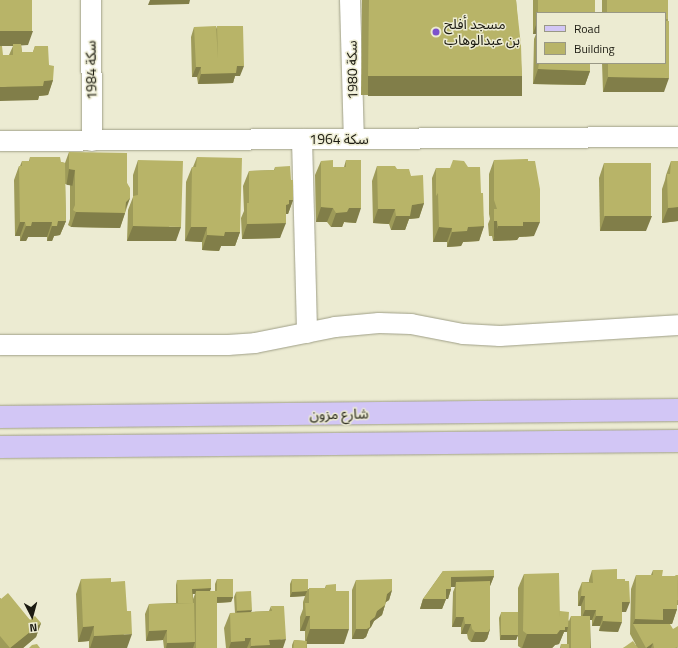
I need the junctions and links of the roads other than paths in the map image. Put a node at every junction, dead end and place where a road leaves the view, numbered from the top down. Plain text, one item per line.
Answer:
1 (90, 0) edge
2 (350, 0) edge
3 (678, 137) edge
4 (302, 139) junction
5 (354, 139) junction
6 (92, 141) junction
7 (0, 142) edge
8 (678, 325) edge
9 (307, 333) junction
10 (0, 345) edge
11 (678, 410) edge
12 (0, 417) edge
13 (678, 441) edge
14 (0, 447) edge

1 - 6 street, سكة 1984
2 - 5 street, سكة 1980
3 - 5 street, سكة 1964
4 - 5 street, سكة 1964
4 - 6 street, سكة 1964
4 - 9 street
6 - 7 street, سكة 1964
8 - 9 street
9 - 10 street
11 - 12 main road, شارع مزون
13 - 14 main road

